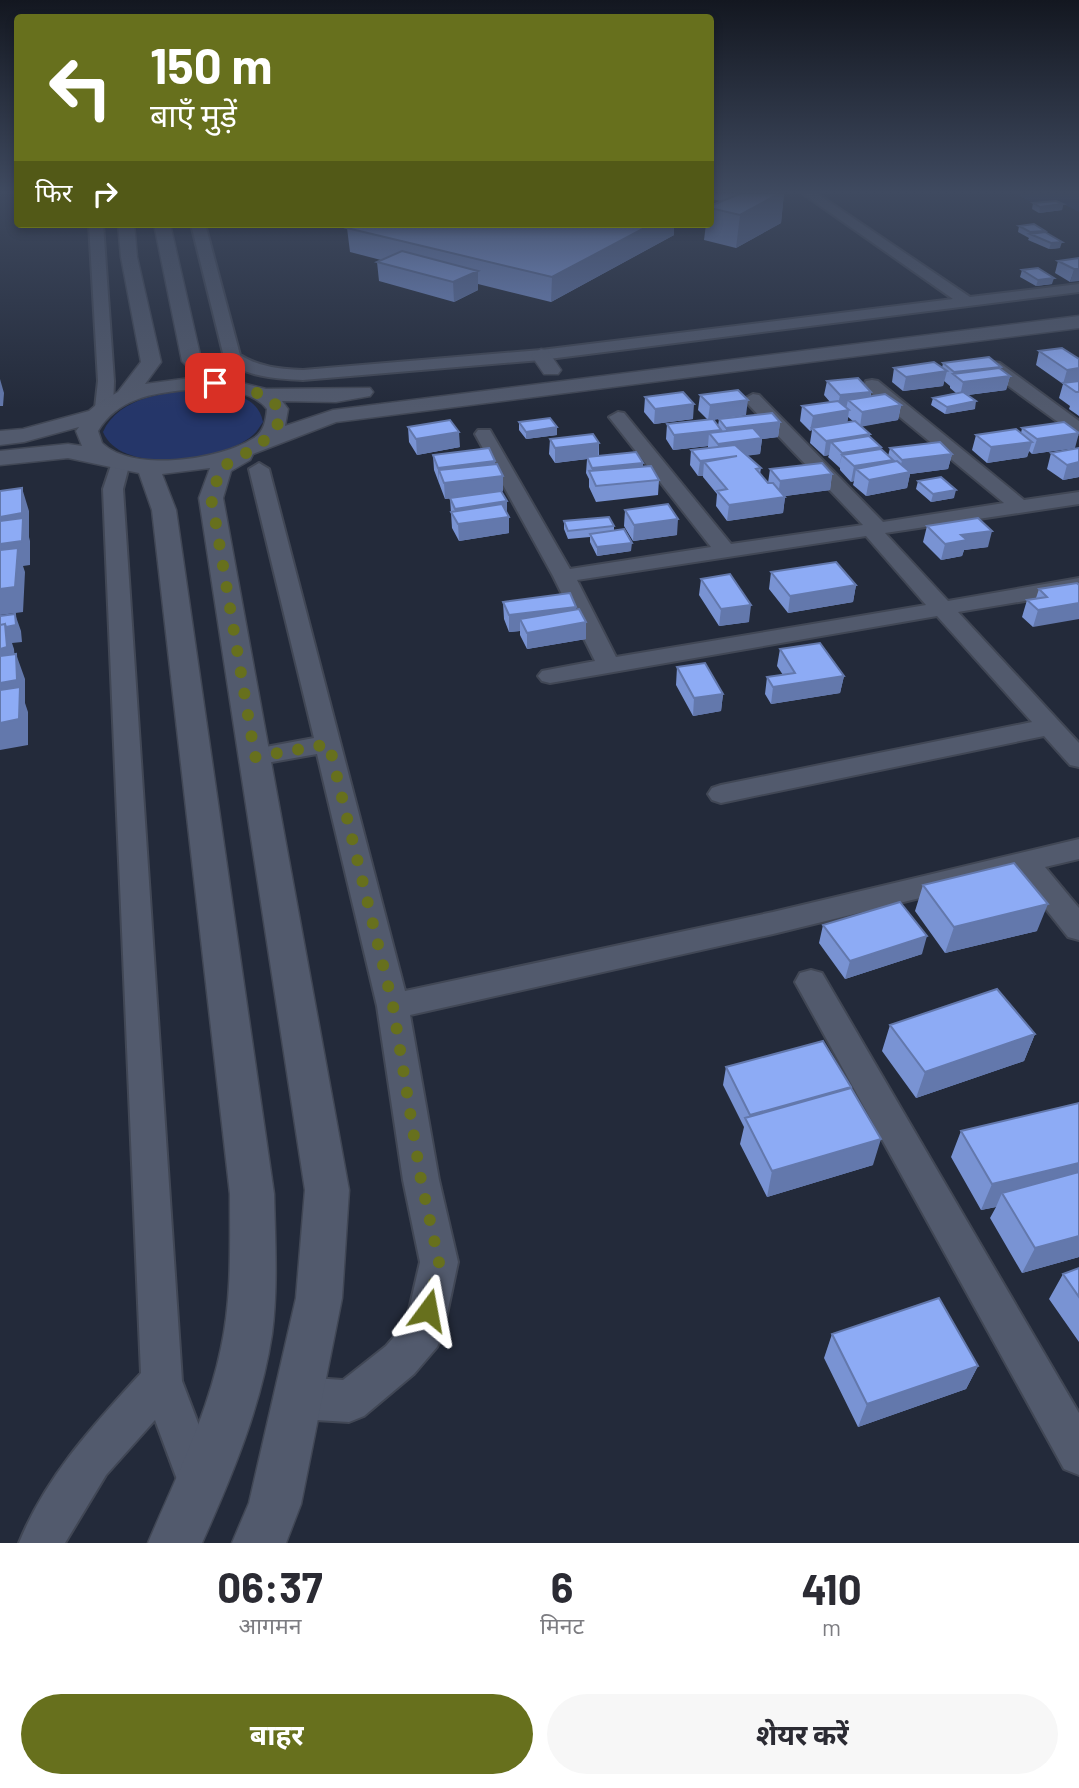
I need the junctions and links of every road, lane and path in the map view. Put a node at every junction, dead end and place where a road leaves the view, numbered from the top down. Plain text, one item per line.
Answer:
1 (112, 265) edge
2 (118, 265) edge
3 (171, 265) edge
4 (208, 265) edge
5 (913, 265) edge
6 (1079, 288) edge
7 (966, 301) junction
8 (1079, 304) edge
9 (1079, 322) edge
10 (546, 363) junction
11 (994, 367) edge
12 (215, 383) junction
13 (872, 385) dead end
14 (264, 395) junction
15 (125, 397) junction
16 (753, 399) dead end
17 (100, 412) junction
18 (618, 417) dead end
19 (1079, 429) edge
20 (484, 434) dead end
21 (0, 438) edge
22 (260, 452) junction
23 (0, 458) edge
24 (126, 462) junction
25 (1079, 498) edge
26 (1020, 507) junction
27 (874, 529) junction
28 (725, 551) junction
29 (564, 576) junction
30 (1079, 585) edge
31 (941, 608) junction
32 (609, 666) junction
33 (550, 676) dead end
34 (1048, 727) junction
35 (329, 744) junction
36 (255, 757) junction
37 (1079, 760) edge
38 (721, 794) dead end
39 (1079, 849) edge
40 (1024, 862) junction
41 (1079, 929) edge
42 (811, 982) dead end
43 (393, 1006) junction
44 (162, 1381) junction
45 (299, 1398) junction
46 (1079, 1454) edge
47 (200, 1488) junction
48 (41, 1543) edge
49 (175, 1543) edge
50 (259, 1543) edge

1 - 17 street
2 - 15 street
3 - 12 street
4 - 10 street
5 - 7 street
6 - 7 street
7 - 10 street
8 - 10 street
9 - 22 street
10 - 14 street
11 - 19 street
12 - 14 street
12 - 15 street
13 - 26 street
14 - 22 street
15 - 17 street
16 - 27 street
17 - 21 street
17 - 24 street
18 - 28 street
20 - 29 street
22 - 24 street
22 - 35 street
22 - 36 street
23 - 24 street
24 - 44 street
24 - 47 street
25 - 26 street
26 - 27 street
27 - 28 street
27 - 31 street
28 - 29 street
29 - 32 street
30 - 31 street
31 - 32 street
31 - 34 street
32 - 33 street
34 - 37 street
34 - 38 street
35 - 36 street
35 - 43 street
36 - 45 street
39 - 40 street
40 - 41 street
40 - 43 street
42 - 46 street
43 - 45 street
44 - 47 street
44 - 48 street
45 - 50 street
47 - 49 street

